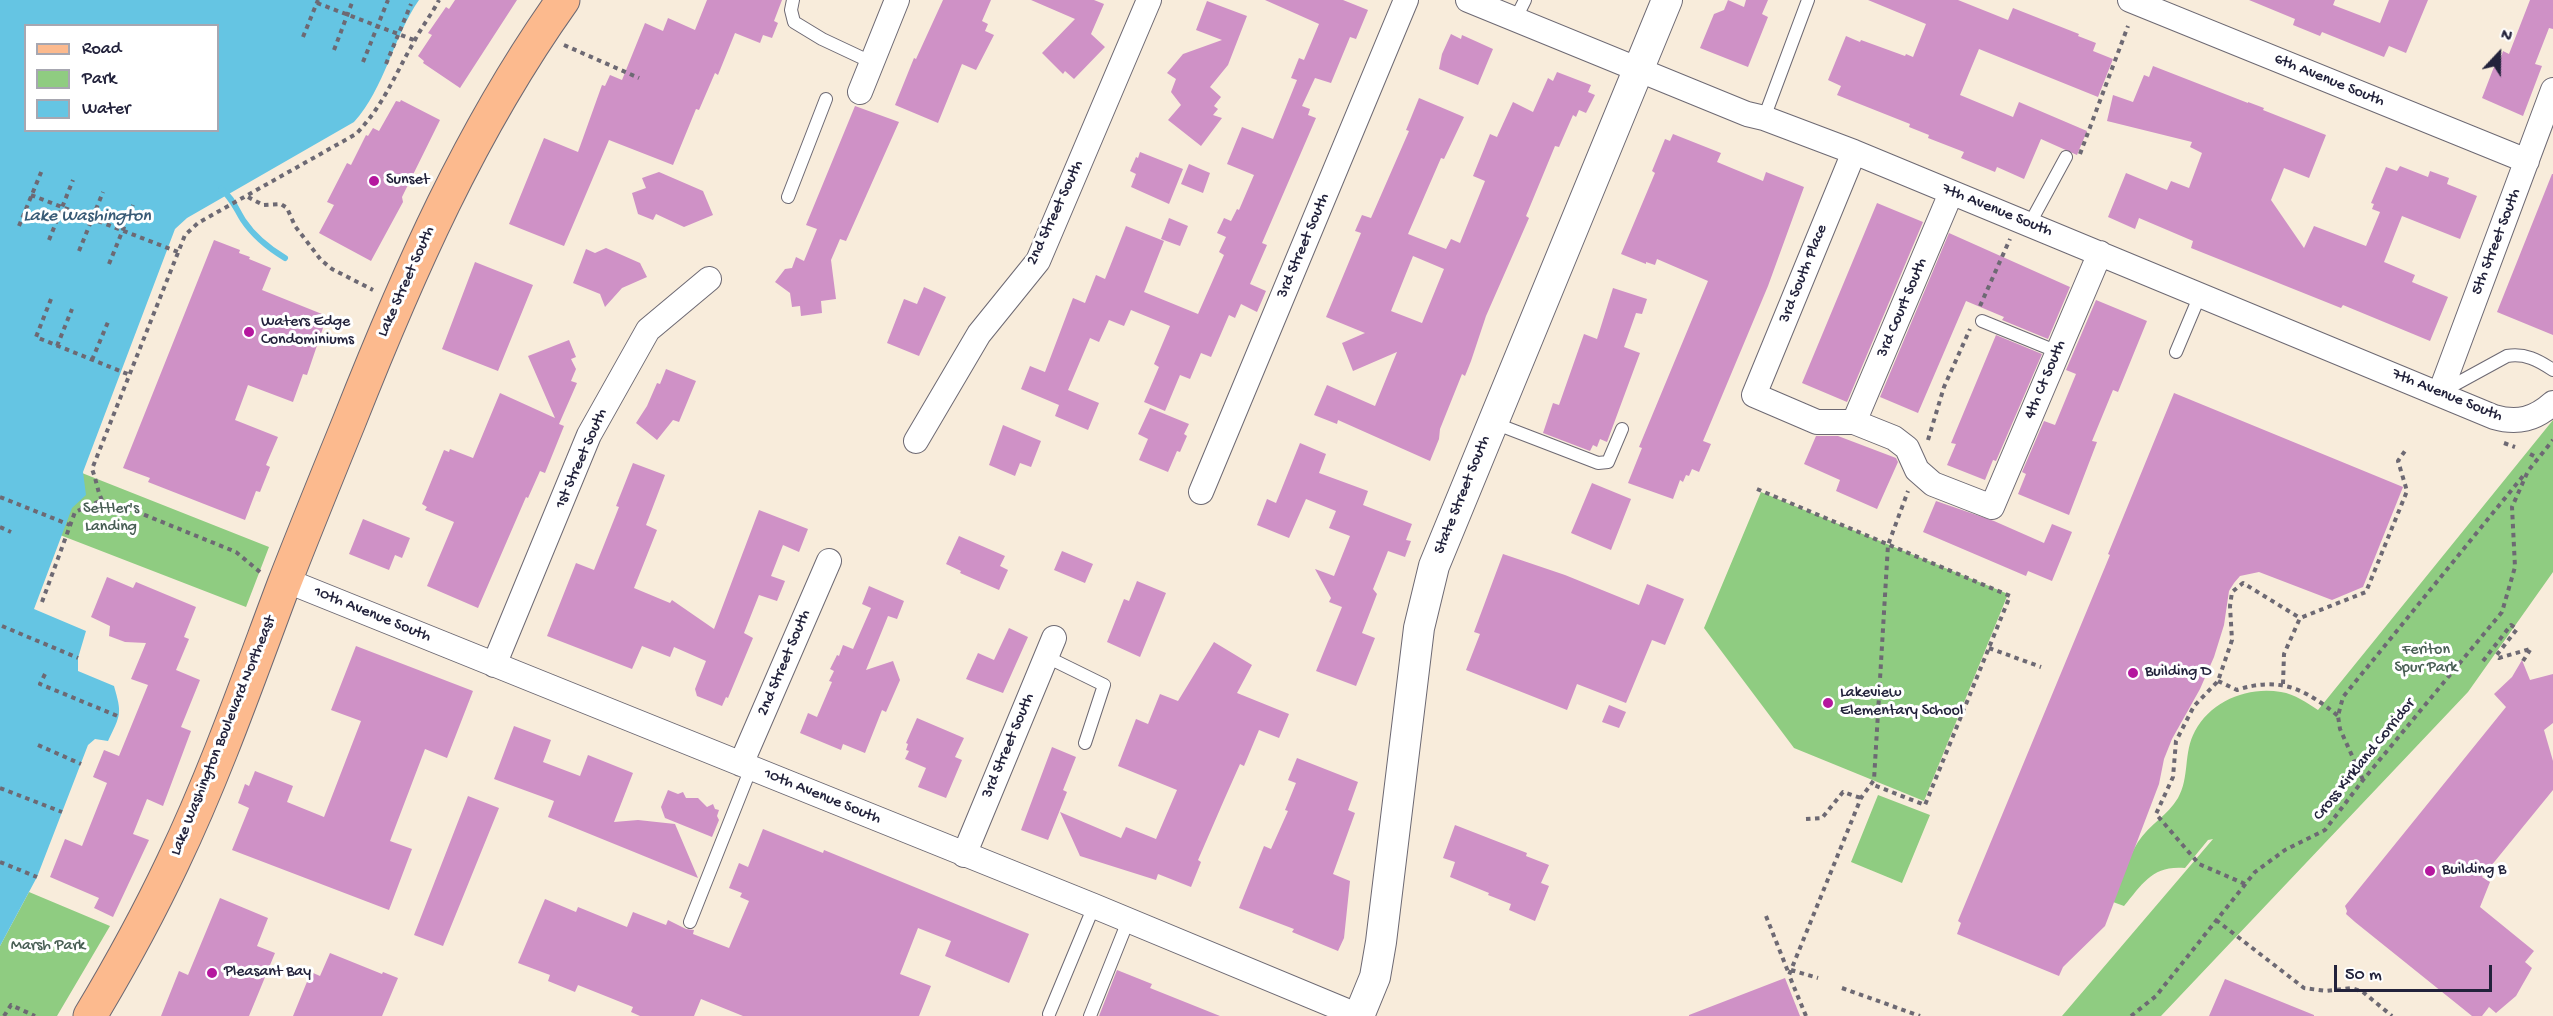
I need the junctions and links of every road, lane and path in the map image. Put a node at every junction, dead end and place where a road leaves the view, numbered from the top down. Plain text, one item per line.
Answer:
1 (353, 0) edge
2 (388, 0) edge
3 (440, 0) edge
4 (563, 0) edge
5 (793, 0) edge
6 (897, 0) edge
7 (1149, 0) edge
8 (1406, 0) edge
9 (1468, 0) edge
10 (1667, 0) edge
11 (1808, 0) edge
12 (317, 2) edge
13 (2141, 2) edge
14 (411, 4) dead end
15 (1520, 10) edge
16 (347, 15) junction
17 (2128, 26) dead end
18 (377, 27) junction
19 (398, 36) junction
20 (303, 37) dead end
21 (414, 40) junction
22 (561, 44) dead end
23 (334, 50) dead end
24 (363, 62) dead end
25 (871, 62) junction
26 (386, 64) dead end
27 (1639, 71) junction
28 (639, 78) dead end
29 (2553, 90) edge
30 (860, 92) dead end
31 (826, 99) dead end
32 (1764, 117) junction
33 (1854, 152) junction
34 (2066, 157) dead end
35 (2079, 157) dead end
36 (2527, 161) junction
37 (42, 170) dead end
38 (73, 180) dead end
39 (103, 192) dead end
40 (1951, 193) junction
41 (31, 195) junction
42 (247, 197) junction
43 (788, 197) dead end
44 (134, 205) dead end
45 (62, 207) junction
46 (92, 219) junction
47 (19, 226) dead end
48 (2020, 231) junction
49 (123, 232) junction
50 (49, 240) dead end
51 (79, 251) dead end
52 (178, 252) junction
53 (2100, 253) junction
54 (110, 264) dead end
55 (709, 279) dead end
56 (373, 290) dead end
57 (2200, 295) junction
58 (51, 299) dead end
59 (72, 309) dead end
60 (1977, 319) junction
61 (108, 322) dead end
62 (57, 346) junction
63 (2058, 352) junction
64 (2176, 352) dead end
65 (92, 360) junction
66 (2553, 370) edge
67 (130, 375) junction
68 (2440, 393) junction
69 (2553, 403) edge
70 (1493, 422) junction
71 (1854, 422) junction
72 (1622, 429) dead end
73 (2553, 440) edge
74 (916, 441) dead end
75 (1927, 444) dead end
76 (2407, 448) dead end
77 (2530, 454) dead end
78 (2538, 458) junction
79 (2528, 471) junction
80 (1912, 483) dead end
81 (1757, 489) dead end
82 (1202, 492) dead end
83 (0, 497) edge
84 (100, 501) junction
85 (70, 525) junction
86 (0, 527) edge
87 (11, 532) dead end
88 (1888, 544) junction
89 (829, 561) dead end
90 (274, 577) junction
91 (42, 602) dead end
92 (2300, 618) junction
93 (2, 626) dead end
94 (1051, 647) joint
95 (1989, 648) junction
96 (78, 658) dead end
97 (2483, 661) dead end
98 (2523, 661) dead end
99 (494, 665) junction
100 (2041, 667) dead end
101 (45, 674) dead end
102 (2218, 681) junction
103 (2283, 684) junction
104 (2338, 716) junction
105 (120, 717) dead end
106 (1085, 743) dead end
107 (38, 745) dead end
108 (81, 764) dead end
109 (746, 766) junction
110 (2363, 780) junction
111 (1871, 784) junction
112 (0, 788) edge
113 (1861, 798) junction
114 (62, 812) dead end
115 (1806, 819) dead end
116 (964, 855) junction
117 (0, 862) edge
118 (37, 877) dead end
119 (2245, 885) junction
120 (1094, 906) junction
121 (1766, 916) dead end
122 (2216, 920) junction
123 (690, 921) dead end
124 (1128, 921) junction
125 (1790, 972) junction
126 (1818, 978) dead end
127 (1842, 988) dead end
128 (1049, 1014) dead end
129 (4, 1016) edge
130 (35, 1016) edge
131 (90, 1016) edge
132 (1090, 1016) edge
133 (1359, 1016) edge
134 (1806, 1016) edge
135 (1920, 1016) edge
136 (2131, 1016) edge
137 (2392, 1016) edge

1 - 16 path
2 - 18 path
3 - 21 path
4 - 90 main road, Lake Street South
5 - 25 lane
6 - 25 street
7 - 74 street, 2nd Street South
8 - 82 street, 3rd Street South
9 - 15 street, 7th Avenue South
10 - 27 street, State Street South
11 - 32 lane
12 - 16 path
12 - 20 path
13 - 36 street, 6th Avenue South
14 - 19 path
15 - 27 street, 7th Avenue South
16 - 18 path
16 - 23 path
17 - 35 path
18 - 19 path
18 - 24 path
19 - 21 path
19 - 26 path
21 - 42 path
22 - 28 path
25 - 30 street
27 - 32 street, 7th Avenue South
27 - 70 street, State Street South
29 - 36 street, 5th Street South
31 - 43 lane
32 - 33 street, 7th Avenue South
33 - 40 street, 7th Avenue South
33 - 71 street, 3rd South Place
34 - 48 lane
36 - 68 street, 5th Street South
37 - 41 path
38 - 45 path
39 - 46 path
40 - 48 street, 7th Avenue South
40 - 71 street, 3rd Court South
41 - 45 path
41 - 47 path
42 - 52 path
42 - 56 path
44 - 49 path
45 - 46 path
45 - 50 path
46 - 49 path
46 - 51 path
48 - 53 street, 7th Avenue South
48 - 60 path
49 - 52 path
49 - 54 path
52 - 67 path
53 - 57 street, 7th Avenue South
53 - 63 street, 4th Ct South
55 - 99 street, 1st Street South
57 - 64 lane
57 - 68 street, 7th Avenue South
58 - 62 path
59 - 62 path
60 - 63 lane
60 - 75 path
61 - 65 path
62 - 65 path
63 - 71 street, 4th Ct South
65 - 67 path
66 - 68 lane
67 - 84 path
68 - 69 street, 7th Avenue South
70 - 72 lane
70 - 133 street, State Street South
73 - 78 path, Cross Kirkland Corridor
76 - 92 path
77 - 78 path
78 - 79 path, Cross Kirkland Corridor
79 - 104 path
79 - 110 path, Cross Kirkland Corridor
80 - 88 path
81 - 88 path
83 - 85 path
84 - 85 path
84 - 90 path
85 - 91 path
86 - 87 path
88 - 95 path
88 - 111 path
89 - 109 street, 2nd Street South
90 - 99 street, 10th Avenue South
90 - 131 main road, Lake Washington Boulevard Northeast
92 - 102 path
92 - 103 path
93 - 96 path
94 - 106 lane
94 - 116 street, 3rd Street South
95 - 100 path
95 - 111 path
97 - 98 path
99 - 109 street, 10th Avenue South
101 - 105 path
102 - 103 path
102 - 119 path
103 - 104 path
104 - 110 path
107 - 108 path
109 - 116 street, 10th Avenue South
109 - 123 lane
110 - 119 path, Cross Kirkland Corridor
111 - 113 path
112 - 114 path
113 - 115 path
113 - 125 path
116 - 120 street, 10th Avenue South
117 - 118 path
119 - 122 path, Cross Kirkland Corridor
120 - 124 street, 10th Avenue South
120 - 128 lane
121 - 125 path
122 - 136 path, Cross Kirkland Corridor
122 - 137 path
124 - 132 lane
124 - 133 street, 10th Avenue South
125 - 126 path
125 - 134 path
127 - 135 path
129 - 130 path

